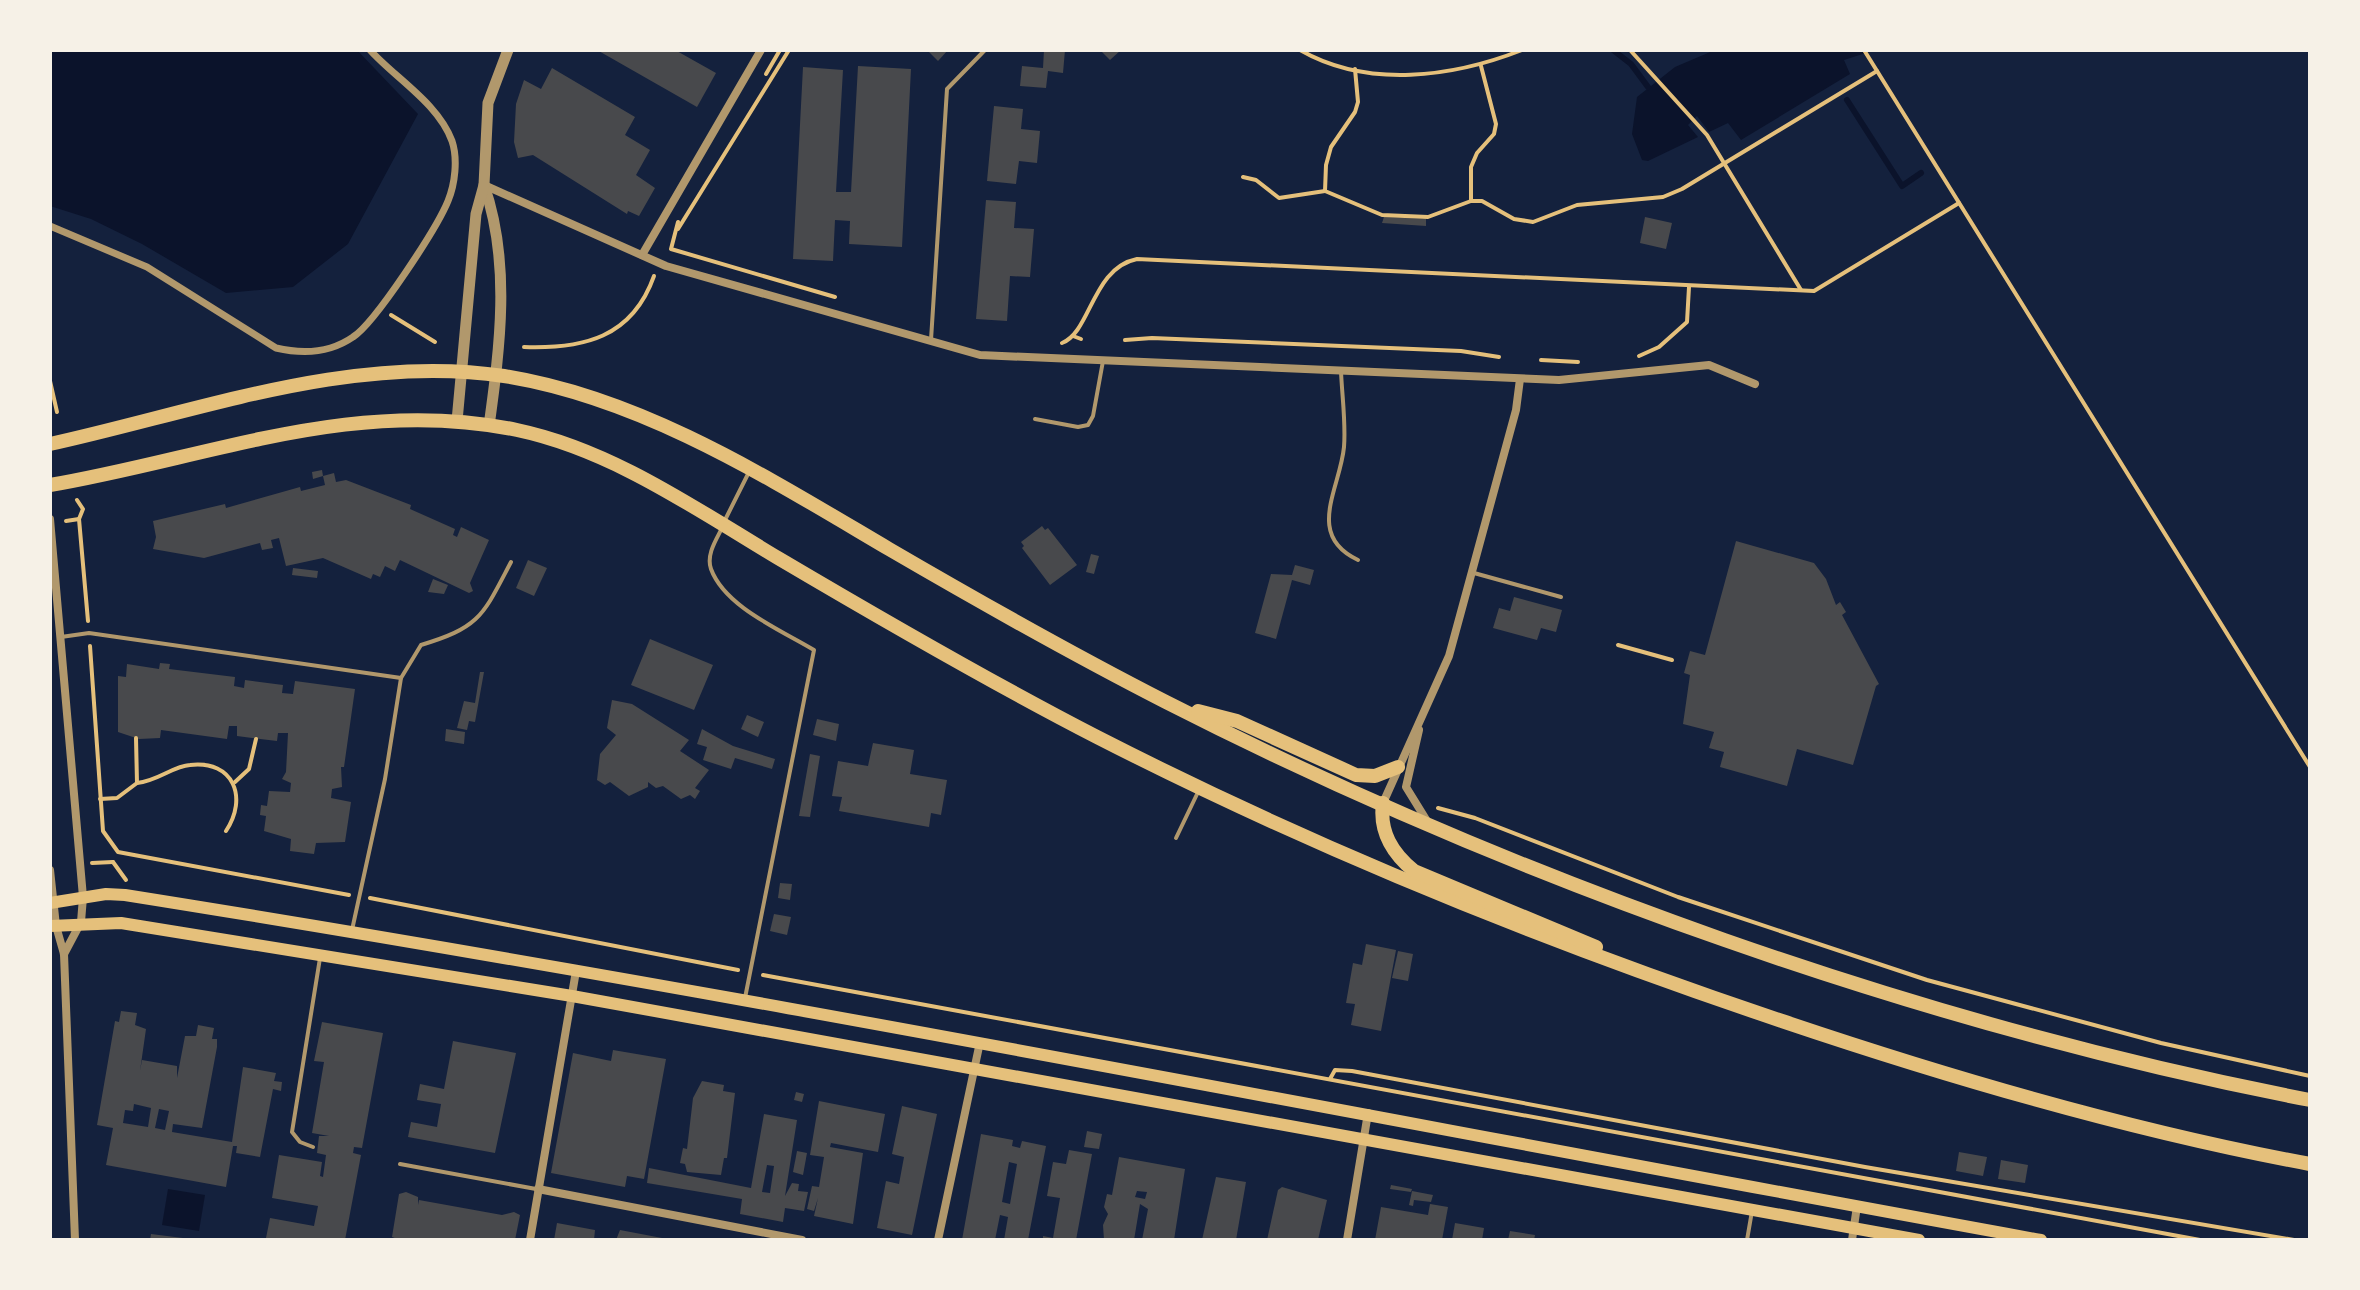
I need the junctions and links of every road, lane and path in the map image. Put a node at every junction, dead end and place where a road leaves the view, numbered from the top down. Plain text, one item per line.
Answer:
1 (370, 50) edge
2 (508, 50) edge
3 (761, 50) edge
4 (789, 50) edge
5 (985, 50) edge
6 (1300, 50) edge
7 (1522, 50) edge
8 (1630, 50) edge
9 (1864, 50) edge
10 (1481, 66) junction
11 (1355, 69) junction
12 (1877, 71) junction
13 (1724, 164) junction
14 (1243, 177) dead end
15 (484, 185) junction
16 (1325, 191) junction
17 (1471, 201) junction
18 (1959, 203) junction
19 (50, 226) edge
20 (642, 255) junction
21 (654, 276) dead end
22 (1689, 287) junction
23 (1801, 290) junction
24 (840, 298) dead end
25 (379, 308) junction
26 (1073, 336) junction
27 (1081, 339) dead end
28 (1125, 340) dead end
29 (435, 342) dead end
30 (931, 343) junction
31 (1051, 345) dead end
32 (524, 347) dead end
33 (1499, 357) dead end
34 (1627, 358) dead end
35 (1541, 360) dead end
36 (1103, 361) junction
37 (1583, 363) dead end
38 (461, 371) junction
39 (1341, 371) junction
40 (496, 375) junction
41 (1520, 379) junction
42 (50, 381) edge
43 (1755, 384) dead end
44 (57, 412) dead end
45 (1035, 419) dead end
46 (457, 421) junction
47 (489, 426) junction
48 (50, 444) edge
49 (751, 469) junction
50 (50, 485) edge
51 (77, 500) dead end
52 (50, 519) edge
53 (79, 519) junction
54 (66, 521) dead end
55 (723, 525) junction
56 (1358, 560) dead end
57 (511, 562) dead end
58 (1474, 573) junction
59 (1561, 597) dead end
60 (89, 633) junction
61 (61, 637) junction
62 (1618, 645) dead end
63 (1672, 660) dead end
64 (401, 678) junction
65 (1170, 705) junction
66 (1420, 726) junction
67 (136, 738) dead end
68 (256, 739) dead end
69 (1398, 767) junction
70 (2310, 767) edge
71 (235, 782) junction
72 (137, 783) junction
73 (1199, 790) junction
74 (100, 799) junction
75 (1383, 803) junction
76 (1431, 806) dead end
77 (1431, 826) junction
78 (226, 831) dead end
79 (1176, 838) dead end
80 (118, 852) junction
81 (98, 861) dead end
82 (113, 862) junction
83 (50, 870) edge
84 (127, 881) dead end
85 (359, 896) junction
86 (83, 897) junction
87 (51, 902) edge
88 (81, 922) junction
89 (53, 926) edge
90 (352, 931) junction
91 (64, 954) junction
92 (320, 956) junction
93 (576, 971) junction
94 (750, 972) junction
95 (1671, 984) junction
96 (572, 996) junction
97 (745, 1000) junction
98 (980, 1042) junction
99 (974, 1068) junction
100 (2310, 1076) edge
101 (1329, 1079) junction
102 (2310, 1100) edge
103 (1368, 1113) junction
104 (1363, 1140) junction
105 (313, 1147) dead end
106 (400, 1164) dead end
107 (2310, 1164) edge
108 (538, 1189) junction
109 (1857, 1206) junction
110 (1752, 1210) junction
111 (1853, 1234) edge
112 (2035, 1239) edge
113 (75, 1240) edge
114 (530, 1240) edge
115 (802, 1240) edge
116 (938, 1240) edge
117 (1347, 1240) edge
118 (1747, 1240) edge
119 (1919, 1240) edge
120 (2200, 1240) edge
121 (2294, 1240) edge

1 - 25 street
2 - 15 street
3 - 20 street
4 - 24 path
5 - 30 lane
6 - 11 path
7 - 10 path
8 - 13 path
9 - 12 path
10 - 11 path
10 - 17 path
11 - 16 path
12 - 13 path
12 - 18 path
13 - 17 path
13 - 23 path
14 - 16 path
15 - 20 street
15 - 38 street
15 - 40 street
16 - 17 path
18 - 23 path
18 - 70 path
19 - 25 street
20 - 30 street
21 - 32 path
22 - 23 path
22 - 26 path
22 - 34 path
25 - 29 path
26 - 27 path
26 - 31 path
28 - 33 path
30 - 36 street
35 - 37 path
36 - 39 street
36 - 45 lane
38 - 40 main road
38 - 46 street
38 - 48 main road
39 - 41 street
39 - 56 lane
40 - 47 street
40 - 49 main road
41 - 43 street
41 - 58 street
42 - 44 path
46 - 47 main road
46 - 50 main road
47 - 55 main road
49 - 55 lane
49 - 65 main road
51 - 53 path
52 - 61 street
53 - 54 path
53 - 60 path
55 - 73 main road
55 - 94 lane
57 - 64 lane
58 - 59 lane
58 - 66 street
60 - 61 lane
60 - 64 lane
60 - 74 path
61 - 86 street
62 - 63 path
64 - 85 lane
65 - 69 main road
65 - 75 main road
66 - 69 street
66 - 77 street
67 - 72 path
68 - 71 path
69 - 75 street
71 - 72 path
71 - 78 path
72 - 74 path
73 - 79 lane
73 - 95 main road
74 - 80 path
75 - 77 main road
75 - 95 main road
76 - 100 path
77 - 102 main road
80 - 82 path
80 - 85 path
81 - 82 path
82 - 84 path
83 - 87 street
85 - 90 lane
85 - 94 path
86 - 87 main road
86 - 88 street
86 - 90 main road
87 - 89 street
88 - 89 main road
88 - 91 street
88 - 92 main road
89 - 91 street
90 - 93 main road
91 - 113 street
92 - 96 main road
92 - 105 lane
93 - 96 street
93 - 97 main road
94 - 97 lane
94 - 101 path
95 - 107 main road
96 - 99 main road
96 - 108 street
97 - 98 main road
98 - 99 street
98 - 103 main road
99 - 104 main road
99 - 116 street
101 - 120 path
101 - 121 path
103 - 104 street
103 - 109 main road
104 - 110 main road
104 - 117 street
106 - 108 lane
108 - 114 street
108 - 115 street
109 - 111 street
109 - 112 main road
110 - 111 main road
110 - 118 lane
111 - 119 main road

